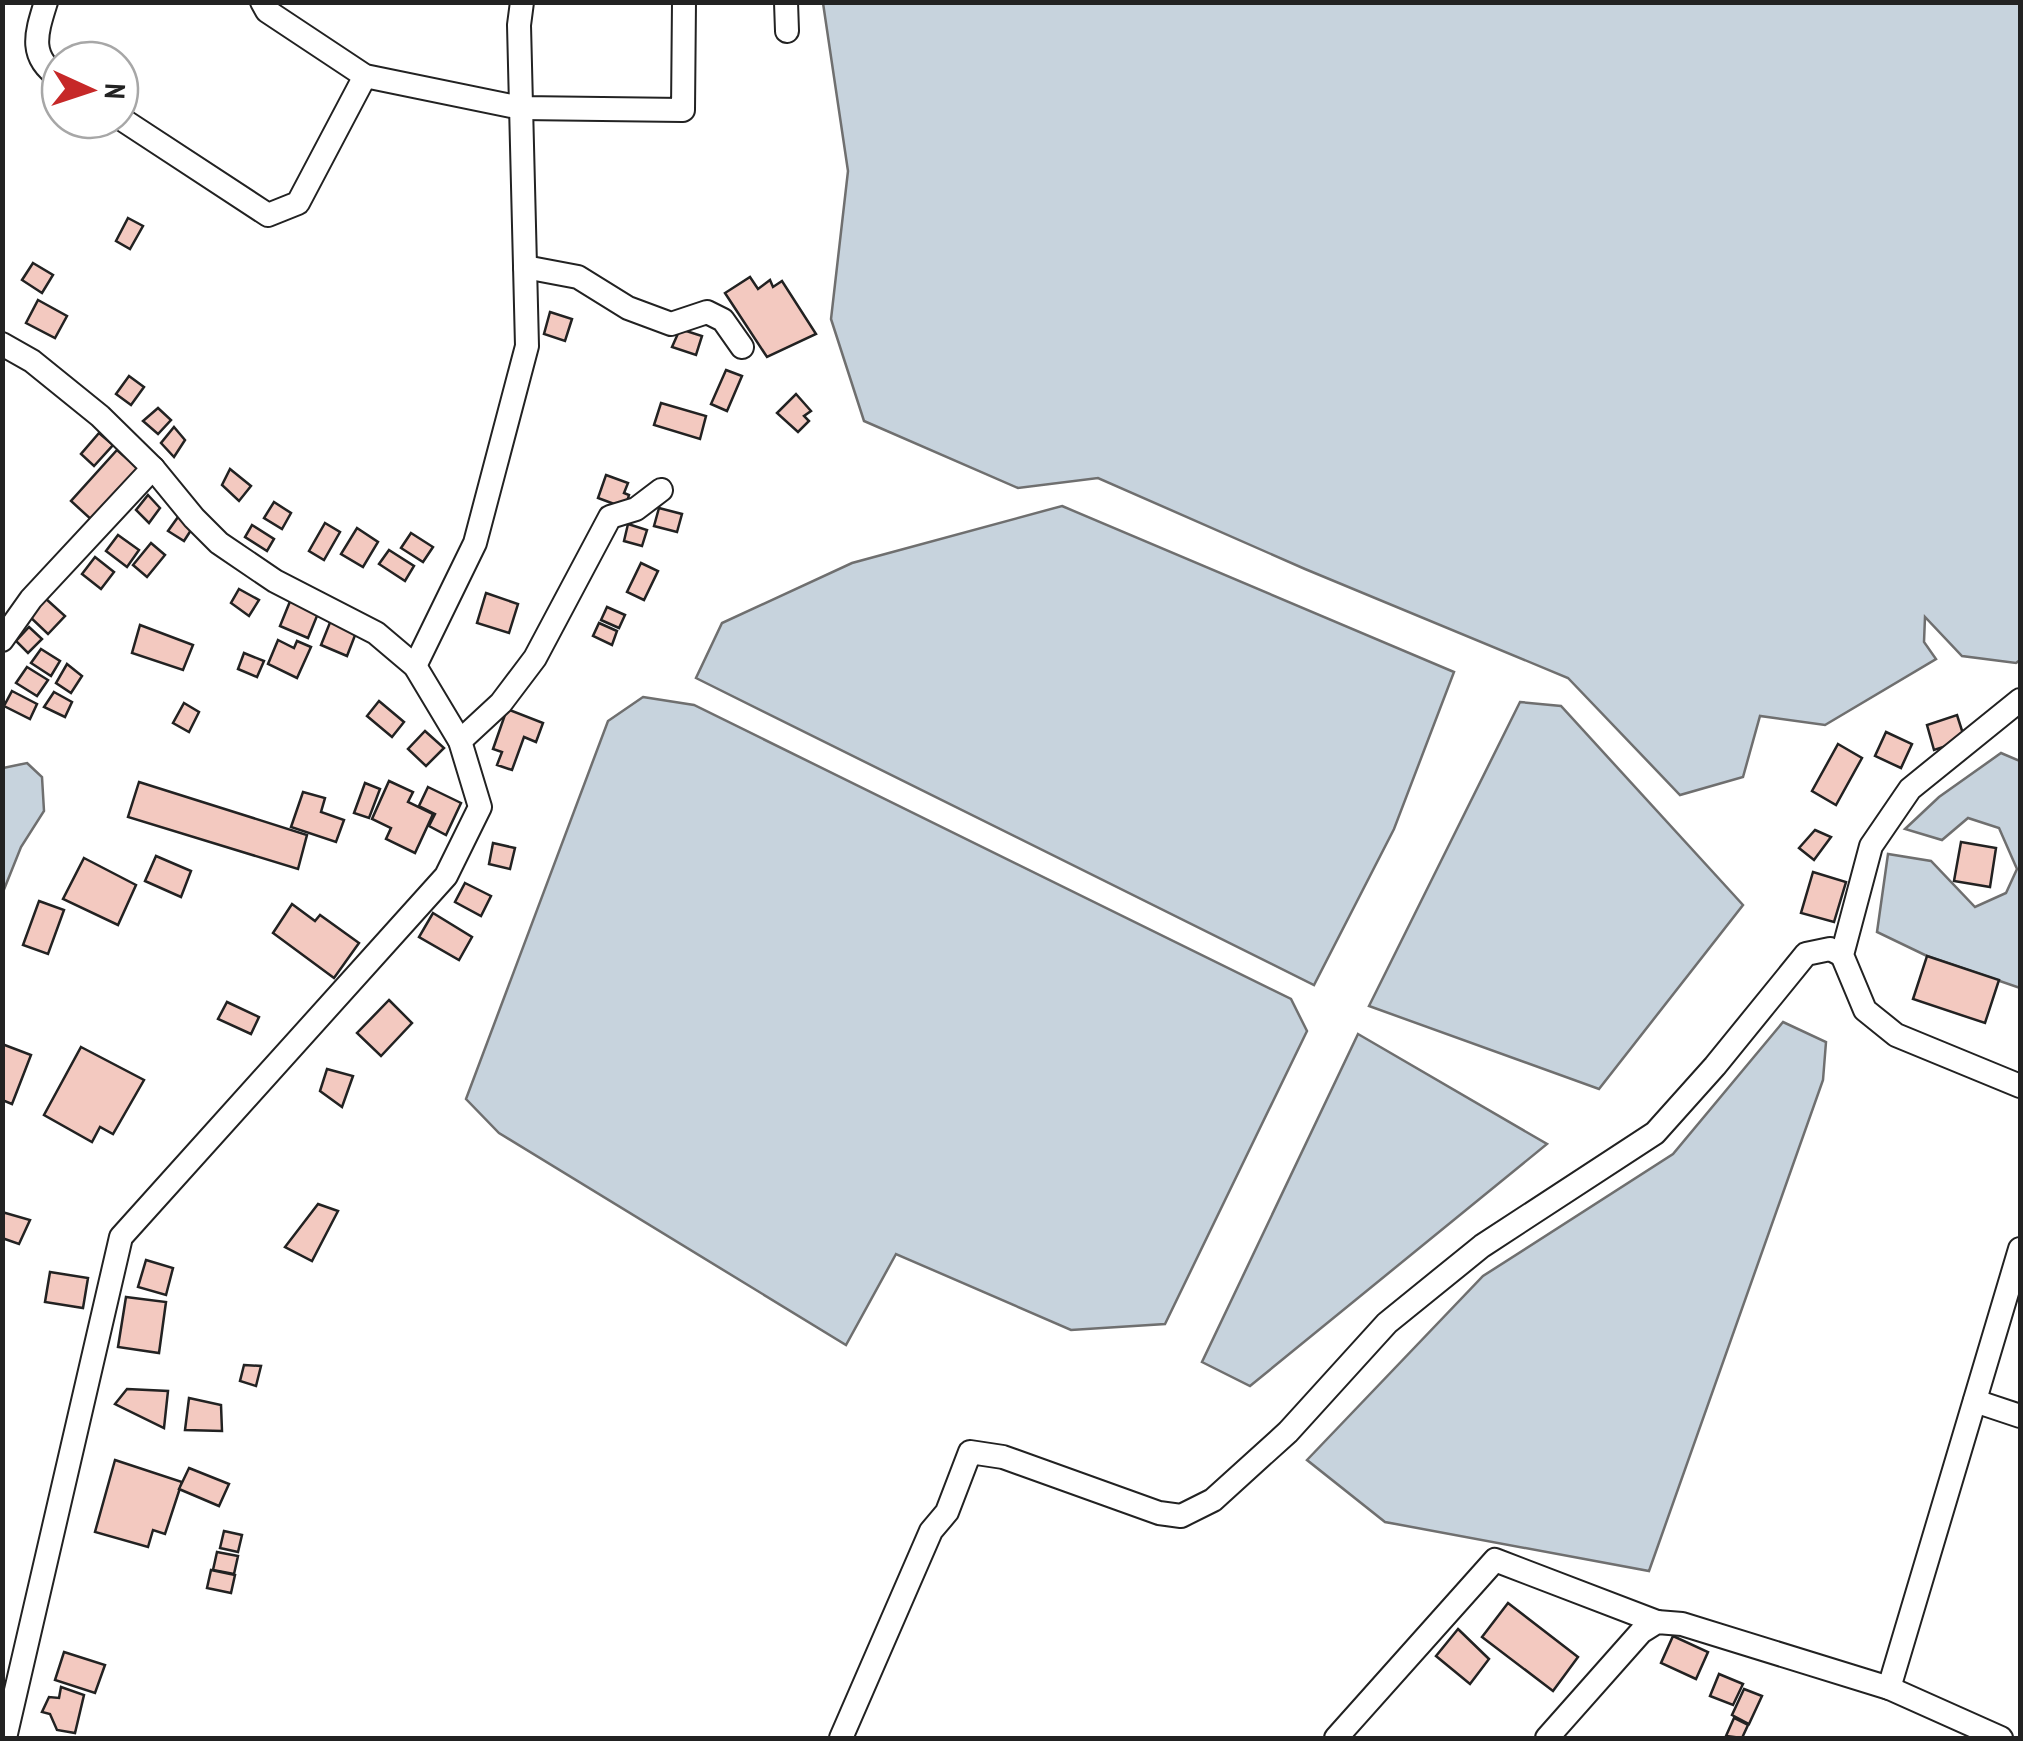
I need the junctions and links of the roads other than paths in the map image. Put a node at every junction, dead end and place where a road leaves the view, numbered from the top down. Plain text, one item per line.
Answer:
1 (46, 2) edge
2 (262, 2) edge
3 (522, 2) edge
4 (684, 2) edge
5 (786, 2) edge
6 (787, 31) dead end
7 (40, 52) edge
8 (365, 76) junction
9 (521, 108) junction
10 (140, 131) edge
11 (525, 267) junction
12 (2, 344) edge
13 (742, 347) dead end
14 (153, 468) junction
15 (661, 490) dead end
16 (2, 640) edge
17 (415, 666) junction
18 (2020, 700) edge
19 (460, 742) junction
20 (1842, 955) junction
21 (2020, 1086) edge
22 (2020, 1249) edge
23 (1975, 1400) junction
24 (2020, 1416) edge
25 (1658, 1622) junction
26 (1889, 1688) junction
27 (5, 1733) edge
28 (841, 1738) edge
29 (1336, 1738) edge
30 (1547, 1738) edge
31 (2000, 1738) edge

1 - 7 street
2 - 8 street
3 - 9 street
4 - 9 street
5 - 6 street
8 - 9 street
8 - 10 street
9 - 11 street
11 - 13 street
11 - 17 street
12 - 14 street
14 - 16 street
14 - 17 street
15 - 19 street
17 - 19 street
18 - 20 street
19 - 27 street
20 - 21 street
20 - 28 street
22 - 23 street
23 - 24 street
23 - 26 street
25 - 26 street
25 - 29 street
25 - 30 street
26 - 31 street

